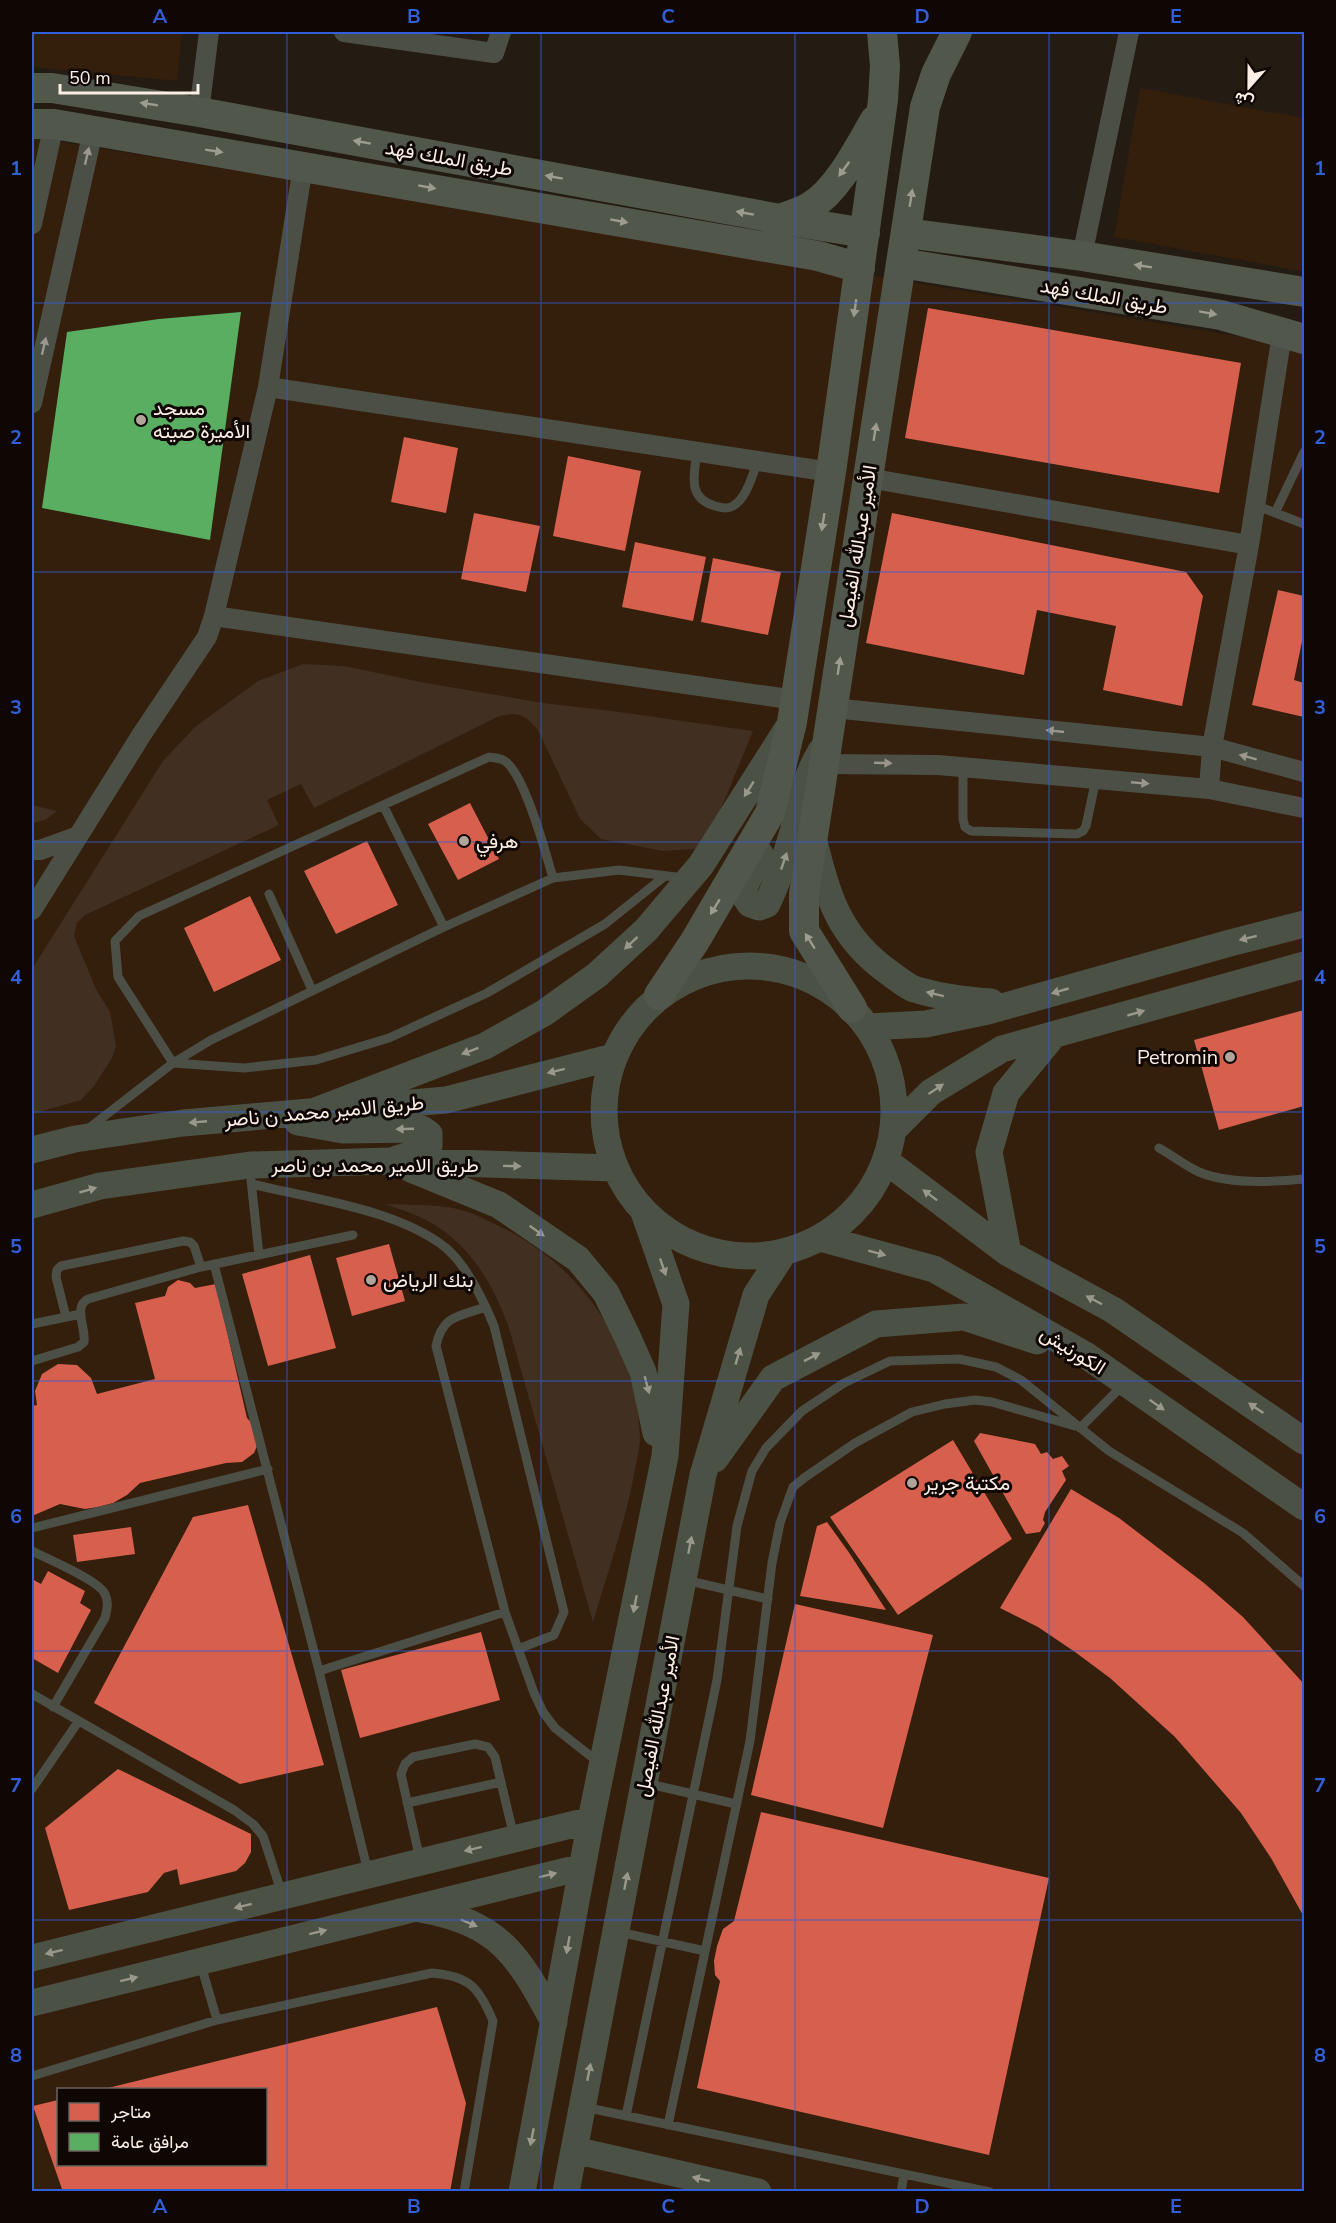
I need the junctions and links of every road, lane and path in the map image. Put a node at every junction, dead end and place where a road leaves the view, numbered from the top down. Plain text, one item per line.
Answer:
1 (209, 32) edge
2 (344, 32) edge
3 (501, 32) edge
4 (882, 32) edge
5 (901, 32) edge
6 (939, 32) edge
7 (957, 32) edge
8 (1129, 32) edge
9 (936, 74) junction
10 (32, 88) edge
11 (883, 92) junction
12 (199, 112) junction
13 (43, 124) edge
14 (93, 131) junction
15 (303, 166) junction
16 (780, 219) junction
17 (32, 224) edge
18 (830, 226) junction
19 (865, 233) junction
20 (906, 233) junction
21 (972, 241) junction
22 (818, 256) junction
23 (1082, 256) junction
24 (901, 263) junction
25 (860, 268) junction
26 (971, 273) junction
27 (1305, 292) edge
28 (1294, 336) edge
29 (268, 387) junction
30 (32, 403) edge
31 (697, 452) junction
32 (1305, 452) edge
33 (758, 461) junction
34 (831, 472) junction
35 (868, 478) junction
36 (1255, 505) junction
37 (1275, 513) junction
38 (1305, 524) edge
39 (1249, 545) junction
40 (214, 616) junction
41 (833, 708) junction
42 (793, 711) junction
43 (1212, 747) junction
44 (826, 751) junction
45 (963, 767) junction
46 (1305, 772) edge
47 (1096, 779) junction
48 (1209, 789) junction
49 (383, 805) junction
50 (1305, 808) edge
51 (770, 813) junction
52 (76, 837) junction
53 (813, 837) junction
54 (32, 850) edge
55 (553, 878) junction
56 (677, 878) junction
57 (269, 894) dead end
58 (32, 910) edge
59 (1305, 924) edge
60 (444, 927) junction
61 (1305, 965) edge
62 (312, 990) junction
63 (659, 995) junction
64 (1013, 1004) junction
65 (860, 1018) junction
66 (1053, 1036) junction
67 (613, 1057) junction
68 (173, 1063) junction
69 (315, 1112) junction
70 (276, 1115) junction
71 (894, 1129) junction
72 (75, 1139) junction
73 (1159, 1148) dead end
74 (32, 1150) edge
75 (390, 1161) junction
76 (886, 1161) junction
77 (615, 1168) junction
78 (250, 1175) junction
79 (1305, 1179) edge
80 (32, 1205) edge
81 (644, 1212) junction
82 (353, 1235) dead end
83 (820, 1238) junction
84 (784, 1252) junction
85 (1008, 1253) junction
86 (258, 1255) junction
87 (214, 1264) junction
88 (201, 1267) junction
89 (486, 1307) junction
90 (81, 1314) junction
91 (66, 1317) junction
92 (32, 1324) edge
93 (1087, 1356) junction
94 (32, 1361) edge
95 (1125, 1383) junction
96 (1080, 1428) junction
97 (1305, 1441) edge
98 (662, 1467) junction
99 (268, 1469) junction
100 (703, 1475) junction
101 (1305, 1507) edge
102 (32, 1528) edge
103 (32, 1551) edge
104 (683, 1580) junction
105 (1305, 1586) edge
106 (729, 1590) junction
107 (768, 1599) junction
108 (505, 1612) junction
109 (518, 1649) junction
110 (319, 1671) junction
111 (32, 1694) edge
112 (53, 1707) junction
113 (78, 1722) junction
114 (603, 1765) junction
115 (501, 1782) junction
116 (644, 1782) junction
117 (32, 1789) edge
118 (693, 1794) junction
119 (407, 1803) junction
120 (736, 1804) junction
121 (591, 1820) junction
122 (515, 1839) junction
123 (420, 1862) junction
124 (582, 1867) junction
125 (369, 1875) junction
126 (282, 1896) junction
127 (413, 1908) junction
128 (616, 1932) junction
129 (662, 1942) junction
130 (705, 1951) junction
131 (32, 1958) edge
132 (201, 1962) junction
133 (39, 2005) edge
134 (217, 2020) junction
135 (554, 2022) junction
136 (33, 2072) edge
137 (582, 2107) junction
138 (626, 2116) junction
139 (668, 2125) junction
140 (574, 2150) junction
141 (904, 2174) junction
142 (571, 2191) edge
143 (464, 2192) edge
144 (522, 2192) edge
145 (758, 2192) edge
146 (900, 2192) edge
147 (990, 2192) edge

1 - 12 street
2 - 3 street
4 - 11 main road
5 - 11 main road
6 - 9 main road
7 - 9 main road
8 - 23 street
20 -> 9 main road, الأمير عبدالله الفيصل
12 -> 10 main road, طريق الملك فهد
11 -> 16 main road
11 - 19 main road, الأمير عبدالله الفيصل
16 -> 12 main road, طريق الملك فهد
13 - 14 main road, طريق الملك فهد
13 - 17 street
14 -> 15 main road, طريق الملك فهد
30 -> 14 street
15 -> 22 main road, طريق الملك فهد
15 - 29 street
16 - 18 main road, طريق الملك فهد
18 - 19 main road, طريق الملك فهد
18 - 22 main road
19 - 25 main road, الأمير عبدالله الفيصل
20 - 21 main road, طريق الملك فهد
20 - 24 main road, الأمير عبدالله الفيصل
21 - 23 main road, طريق الملك فهد
21 - 26 main road
22 - 25 main road, طريق الملك فهد
27 -> 23 main road, طريق الملك فهد
24 - 26 main road, طريق الملك فهد
35 -> 24 main road, الأمير عبدالله الفيصل
25 -> 34 main road, الأمير عبدالله الفيصل
26 -> 28 main road, طريق الملك فهد
28 - 36 street
29 - 31 street
29 - 40 street
31 - 33 street
31 - 33 lane
32 - 37 lane
33 - 34 street
34 -> 42 main road, الأمير عبدالله الفيصل
35 - 39 street
41 -> 35 main road, الأمير عبدالله الفيصل
36 - 37 lane
36 - 39 street
37 - 38 lane
39 - 43 street
40 - 42 street
40 - 52 street
43 -> 41 street
41 - 44 main road, الأمير عبدالله الفيصل
42 - 51 main road, الأمير عبدالله الفيصل
42 -> 56 main road
46 -> 43 street
43 - 48 street
44 -> 45 street
51 -> 44 main road
44 - 53 main road, الأمير عبدالله الفيصل
45 - 47 street
45 - 47 lane
47 -> 48 street
48 - 50 street
49 - 55 lane
49 - 60 lane
49 - 68 lane
51 -> 63 main road, الأمير عبدالله الفيصل
52 - 54 street
52 - 58 street
64 -> 53 main road
65 -> 53 main road, الأمير عبدالله الفيصل
55 - 56 lane
55 - 60 lane
56 - 68 lane
56 -> 69 main road
57 - 62 lane
59 -> 64 main road
60 - 62 lane
66 -> 61 main road
62 - 68 lane
63 - 65 main road
63 - 67 main road
64 - 65 main road
65 - 71 main road
71 -> 66 main road
66 - 85 main road
67 -> 69 main road, طريق الامير محمد ن ناصر
67 - 77 main road
68 - 72 lane
69 - 70 main road, طريق الامير محمد ن ناصر
70 -> 72 main road, طريق الامير محمد ن ناصر
75 -> 70 main road
71 - 76 main road
72 - 74 main road, طريق الامير محمد ن ناصر
73 - 79 lane
75 -> 77 main road, طريق الامير محمد بن ناصر
75 - 78 main road, طريق الامير محمد بن ناصر
75 -> 98 main road
76 - 83 main road
85 -> 76 main road
77 - 81 main road
80 -> 78 main road, طريق الامير محمد بن ناصر
78 - 86 lane
78 - 89 lane
81 - 84 main road
81 -> 98 main road
82 - 86 lane
83 - 84 main road
83 -> 93 main road, الكورنيش
100 -> 84 main road, الأمير عبدالله الفيصل
97 -> 85 main road
86 - 87 lane
87 - 88 lane
87 - 99 lane
88 - 90 lane
88 - 91 lane
89 - 108 lane
89 - 109 lane
90 - 91 lane
90 - 94 lane
91 - 92 lane
93 - 95 main road, الكورنيش
100 -> 93 main road
95 - 96 lane
95 -> 101 main road, الكورنيش
96 - 105 lane
96 - 106 lane
96 - 107 lane
98 -> 114 main road
99 - 102 lane
99 - 110 lane
104 -> 100 main road, الأمير عبدالله الفيصل
103 - 112 lane
104 - 106 lane
104 - 116 main road, الأمير عبدالله الفيصل
106 - 107 lane
106 - 118 lane
107 - 120 lane
108 - 109 lane
108 - 110 lane
109 - 114 lane
110 - 125 lane
111 - 112 lane
112 - 113 lane
113 - 117 lane
113 - 126 lane
114 - 121 main road
115 - 119 lane
115 - 119 lane
115 - 122 lane
116 - 118 lane
128 -> 116 main road, الأمير عبدالله الفيصل
118 - 120 lane
118 - 129 lane
119 - 123 lane
120 - 130 lane
121 - 122 main road
121 - 124 main road
122 -> 123 main road
123 - 125 main road
127 -> 124 main road
124 -> 135 main road
125 - 126 main road
126 -> 131 main road
132 -> 127 main road
127 -> 135 main road
128 - 129 lane
137 -> 128 main road, الأمير عبدالله الفيصل
129 - 130 lane
129 - 138 lane
130 - 139 lane
133 -> 132 main road
132 - 134 lane
134 - 136 lane
134 - 143 lane
135 -> 144 main road
137 - 138 lane
137 - 140 main road, الأمير عبدالله الفيصل
138 - 139 lane
139 - 141 lane
140 - 142 main road, الأمير عبدالله الفيصل
145 -> 140 main road
141 - 146 lane
141 - 147 lane

